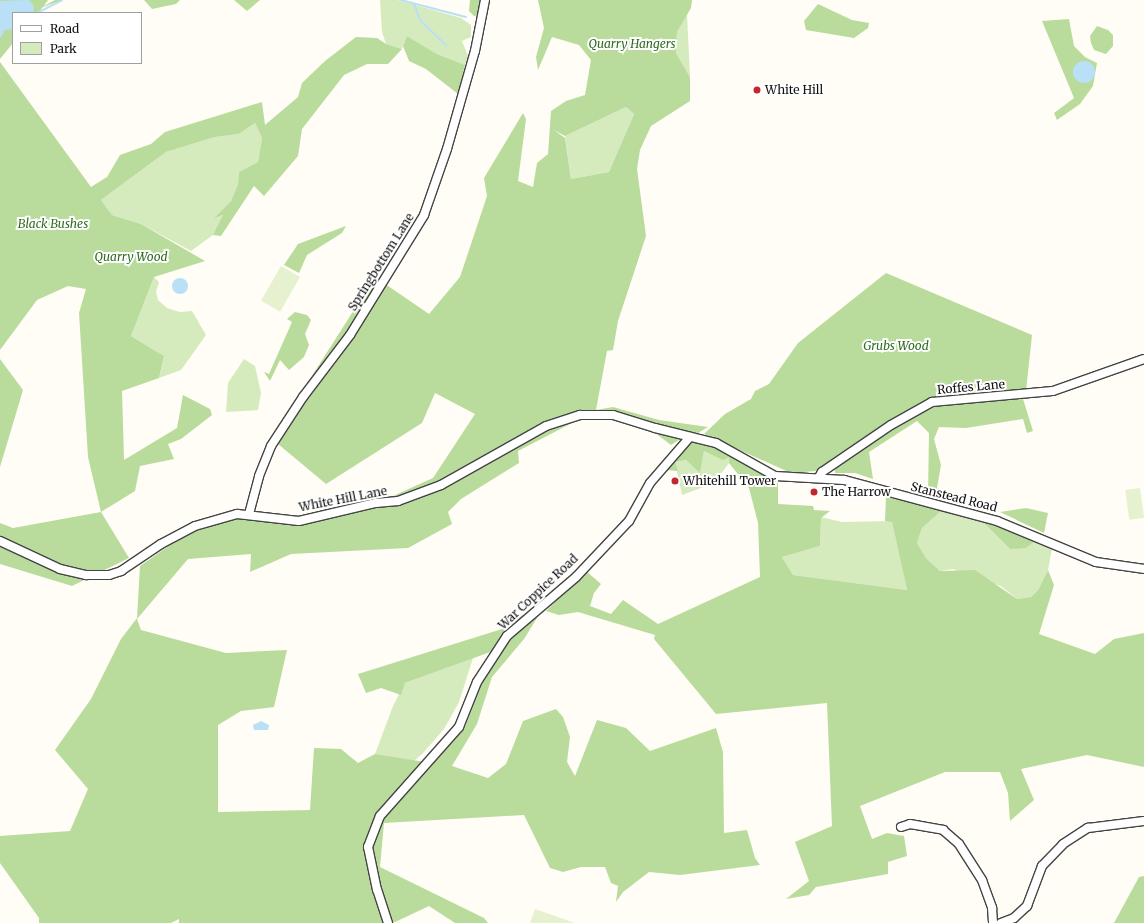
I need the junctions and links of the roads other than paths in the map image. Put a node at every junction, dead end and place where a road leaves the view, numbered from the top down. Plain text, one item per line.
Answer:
1 (485, 0) edge
2 (1144, 359) edge
3 (690, 437) junction
4 (819, 477) junction
5 (249, 514) junction
6 (0, 541) edge
7 (1144, 569) edge
8 (1144, 821) edge
9 (901, 827) dead end
10 (388, 923) edge
11 (993, 923) edge
12 (1001, 923) edge

1 - 5 street, Springbottom Lane
2 - 4 street, Roffes Lane
3 - 4 street, Stanstead Road
3 - 5 street, White Hill Lane
3 - 10 street, War Coppice Road
4 - 7 street, Stanstead Road
5 - 6 street, White Hill Lane
8 - 12 street
9 - 11 street

